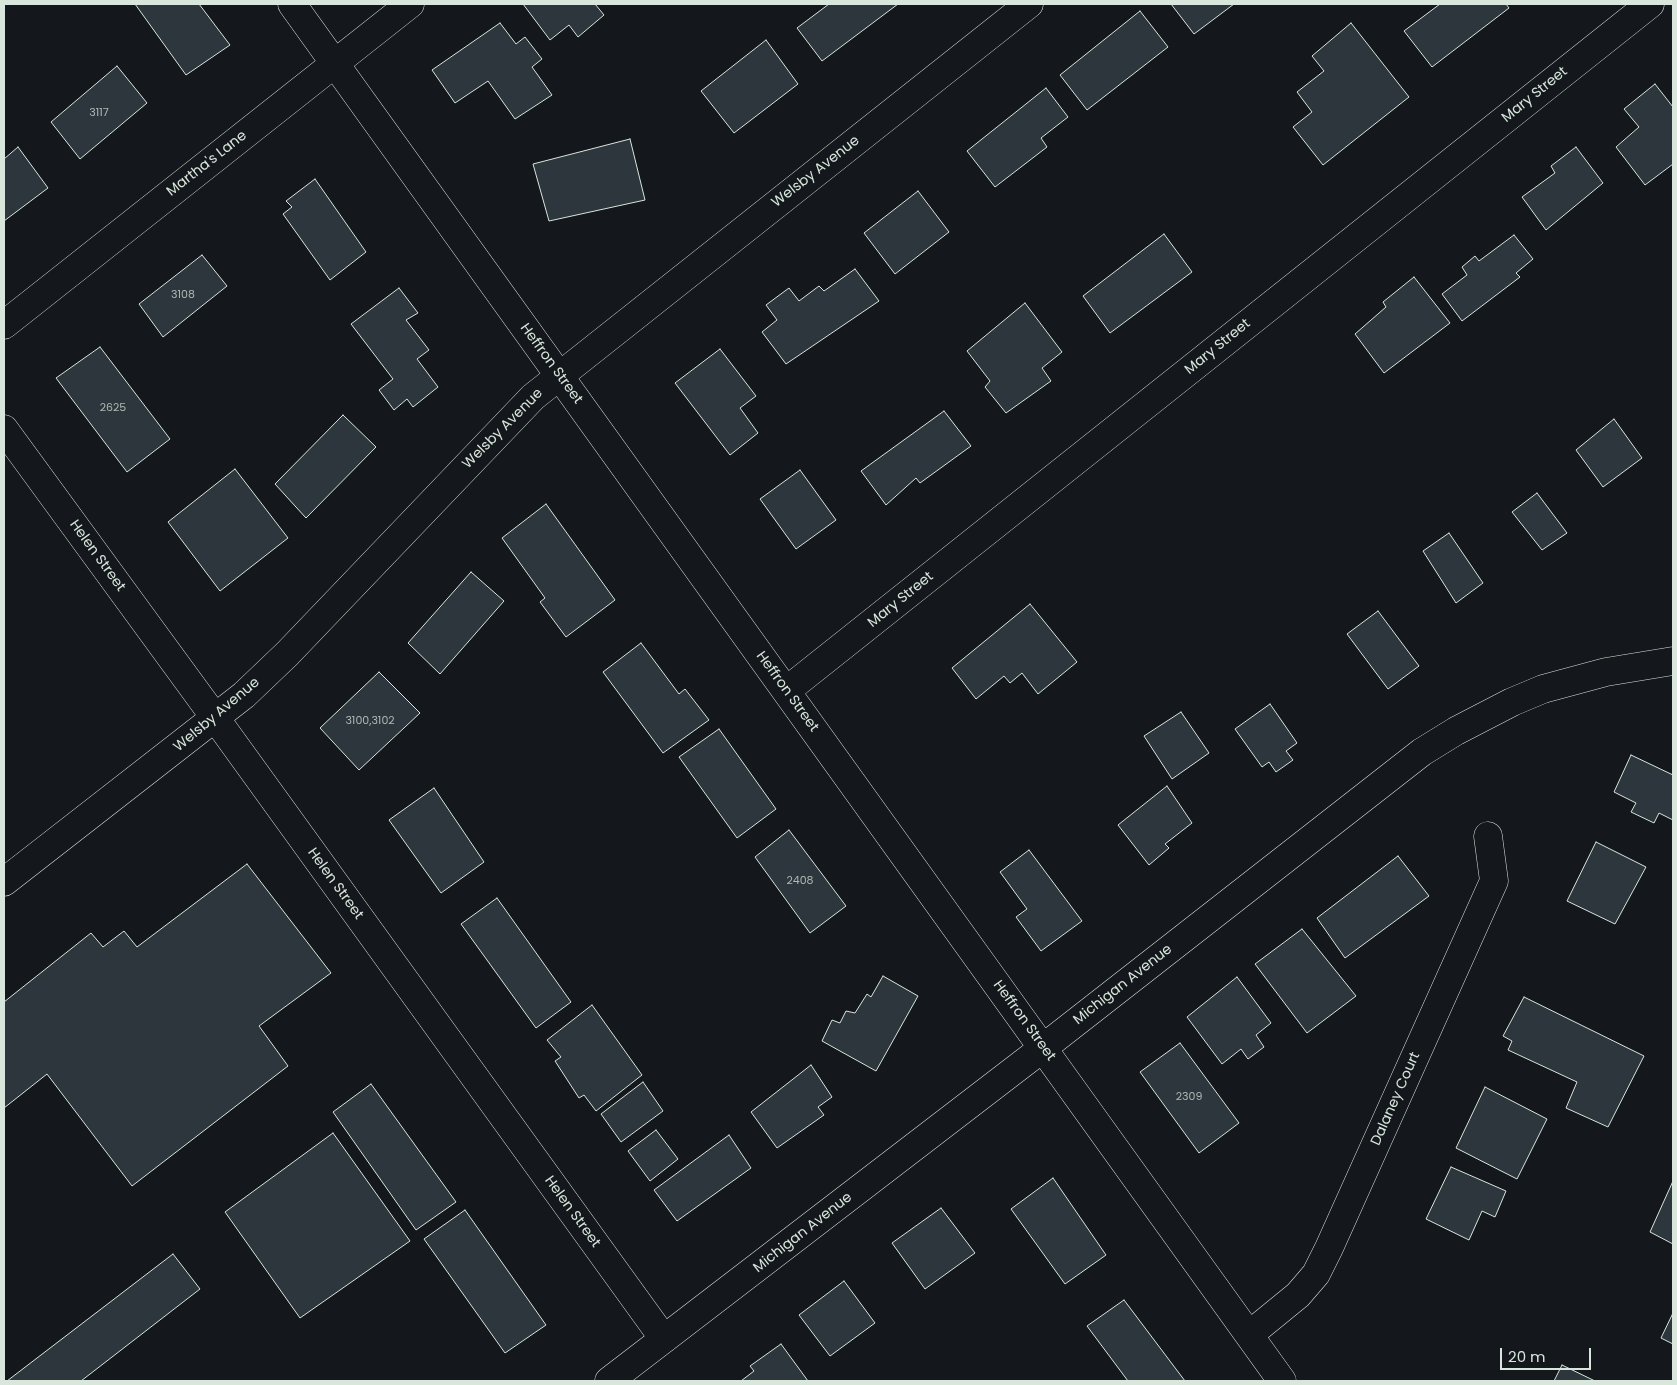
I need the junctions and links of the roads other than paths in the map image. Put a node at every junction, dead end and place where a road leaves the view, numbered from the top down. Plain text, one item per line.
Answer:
1 (292, 4) edge
2 (410, 4) edge
3 (1029, 4) edge
4 (1650, 4) edge
5 (335, 63) junction
6 (4, 325) edge
7 (559, 375) junction
8 (4, 429) edge
9 (1673, 660) edge
10 (786, 691) junction
11 (216, 719) junction
12 (1488, 836) dead end
13 (4, 882) edge
14 (1042, 1048) junction
15 (1249, 1335) junction
16 (664, 1339) junction
17 (609, 1381) edge
18 (1282, 1381) edge

1 - 5 street, Heffron Street
2 - 5 street, Martha's Lane
3 - 7 street, Welsby Avenue
4 - 10 street, Mary Street
5 - 6 street, Martha's Lane
5 - 7 street, Heffron Street
7 - 10 street, Heffron Street
7 - 11 street, Welsby Avenue
8 - 11 street, Helen Street
9 - 14 street, Michigan Avenue
10 - 14 street, Heffron Street
11 - 13 street, Welsby Avenue
11 - 16 street, Helen Street
12 - 15 street, Dalaney Court
14 - 15 street, Heffron Street
14 - 16 street, Michigan Avenue
15 - 18 street, Heffron Street
16 - 17 street, Michigan Avenue

